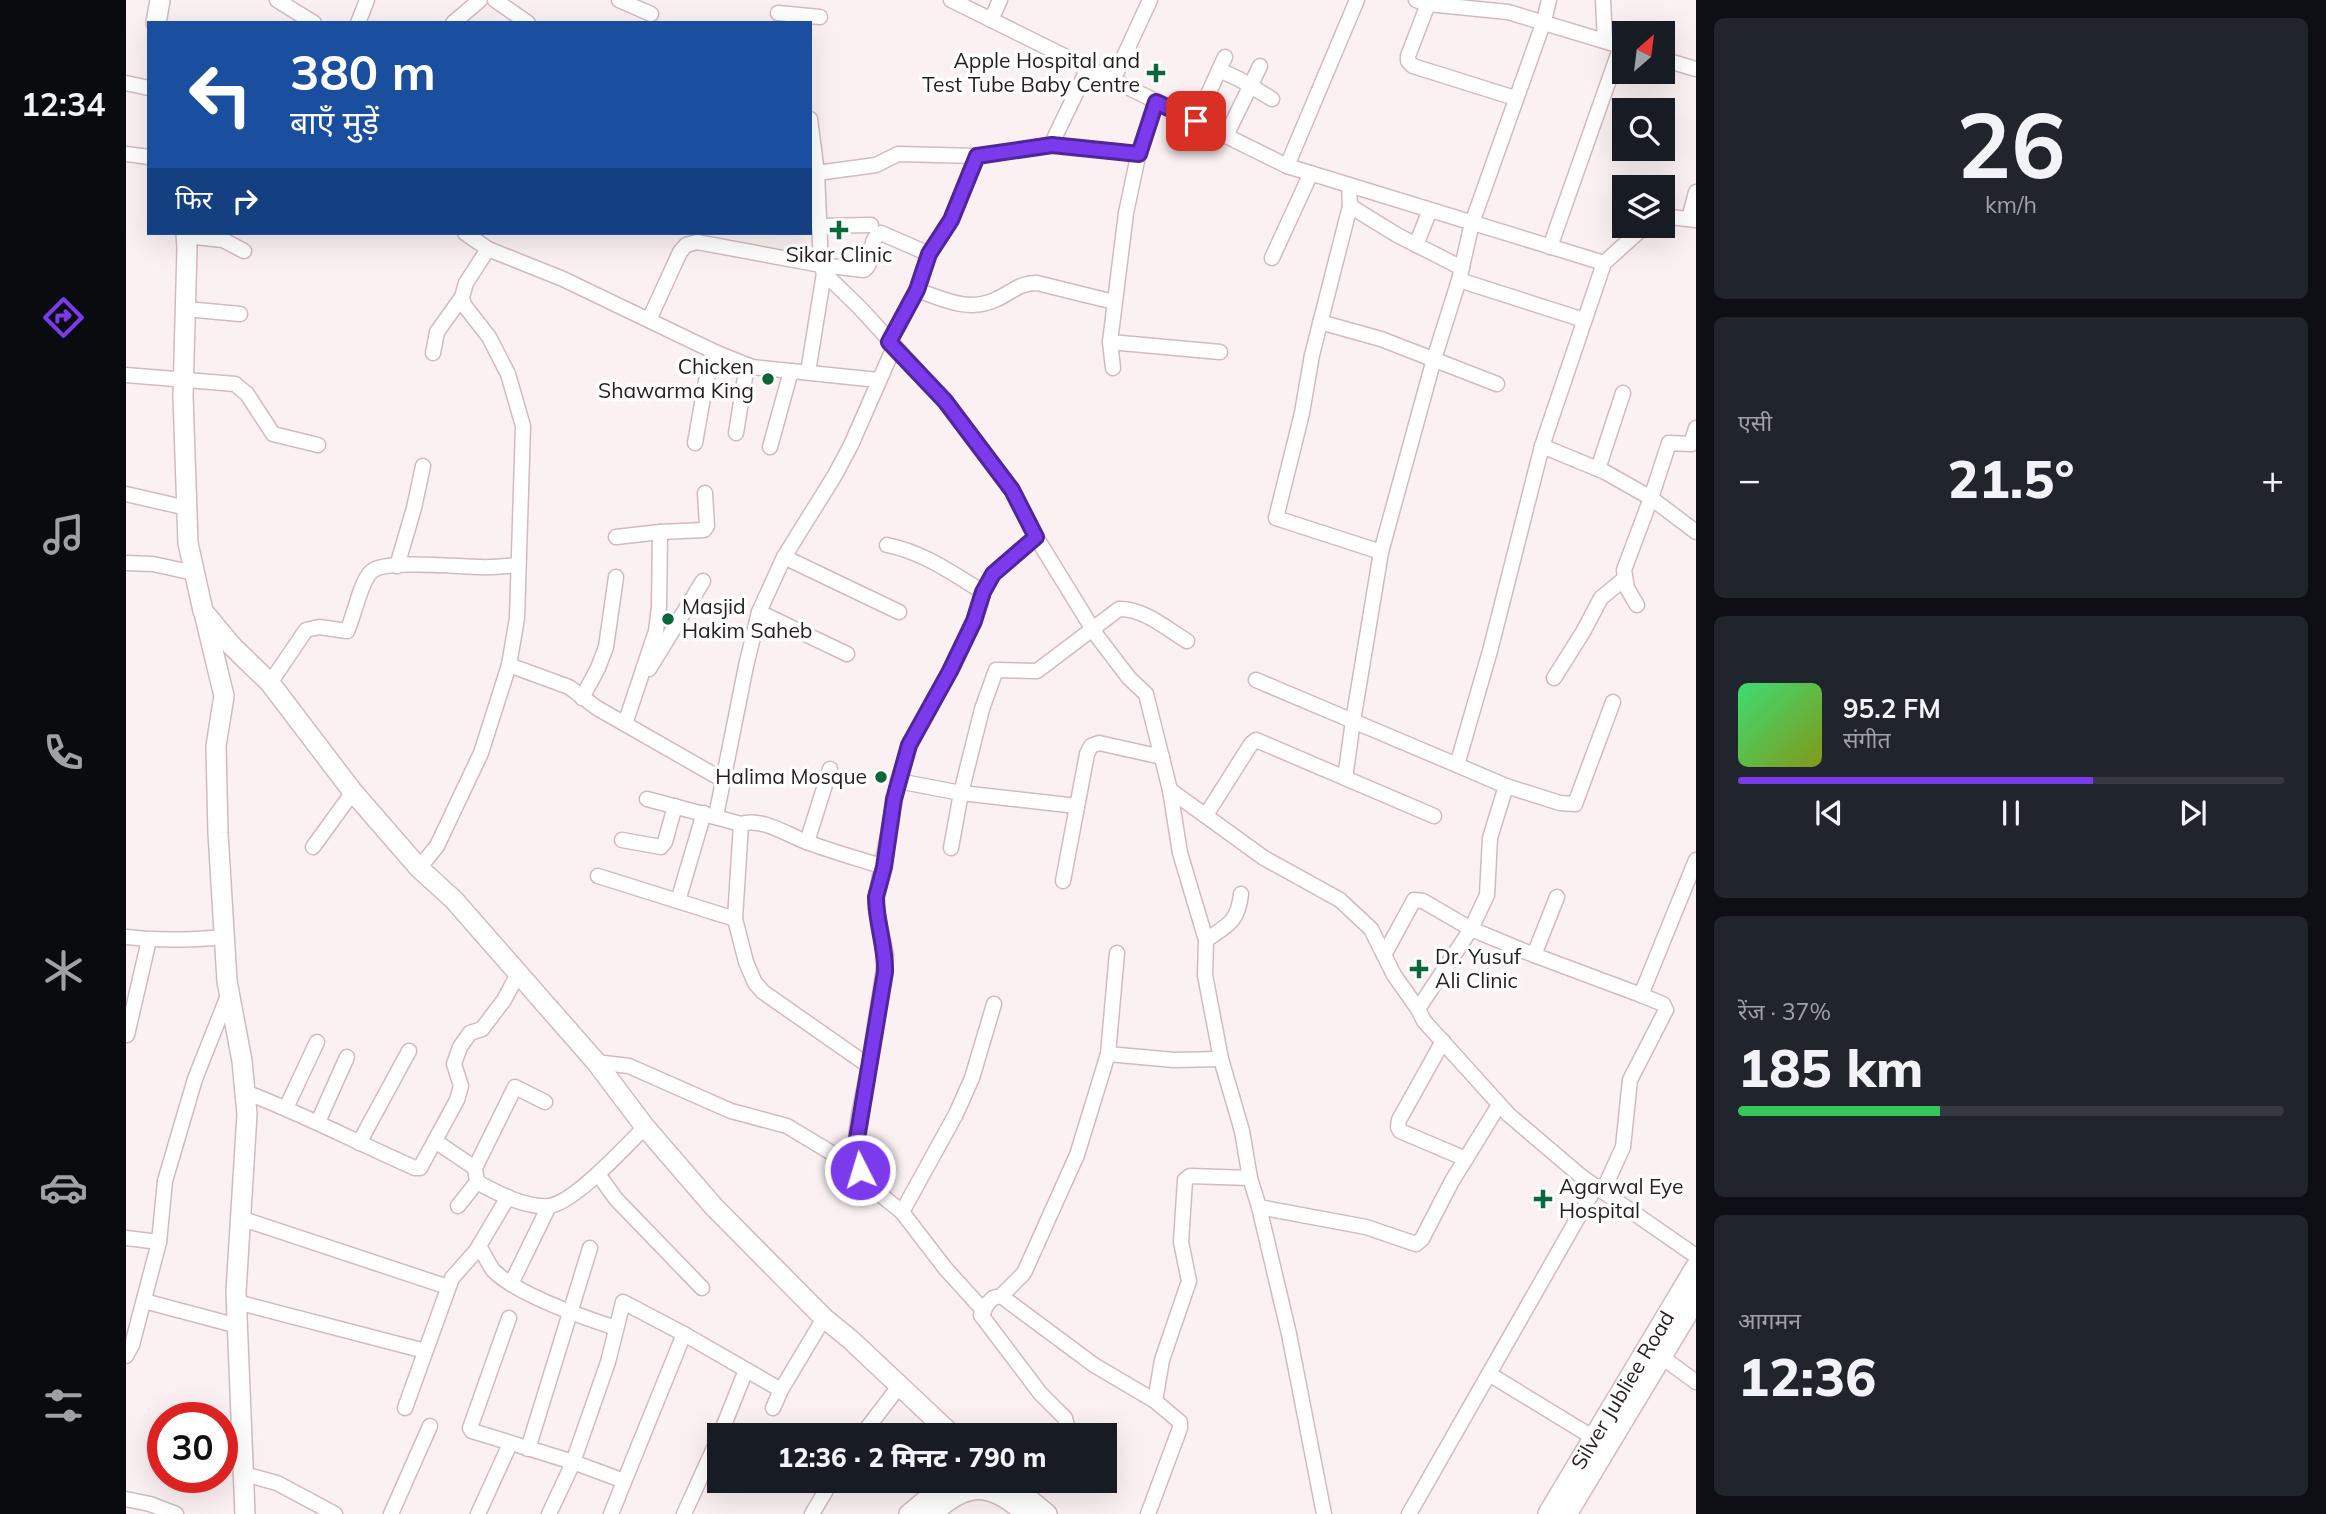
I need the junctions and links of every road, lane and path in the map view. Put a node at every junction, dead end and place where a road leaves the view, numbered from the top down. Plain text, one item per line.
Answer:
1 (160, 0) edge
2 (367, 0) edge
3 (480, 0) edge
4 (495, 0) edge
5 (619, 0) edge
6 (659, 0) edge
7 (951, 0) edge
8 (1000, 0) edge
9 (1150, 0) edge
10 (1357, 0) edge
11 (1549, 0) edge
12 (1603, 0) edge
13 (286, 2) edge
14 (1422, 2) edge
15 (778, 12) edge
16 (820, 17) dead end
17 (650, 18) edge
18 (992, 20) junction
19 (156, 21) edge
20 (311, 21) edge
21 (359, 21) edge
22 (455, 21) edge
23 (525, 21) edge
24 (1544, 21) junction
25 (1605, 41) junction
26 (1612, 43) edge
27 (1675, 62) edge
28 (1260, 66) dead end
29 (1088, 68) junction
30 (1696, 69) edge
31 (1612, 77) edge
32 (1113, 80) junction
33 (126, 83) edge
34 (1250, 85) junction
35 (147, 88) edge
36 (1515, 98) junction
37 (1272, 99) dead end
38 (1156, 102) junction
39 (1196, 121) junction
40 (812, 134) edge
41 (1226, 136) junction
42 (1051, 145) junction
43 (126, 154) edge
44 (1139, 154) junction
45 (977, 156) junction
46 (147, 157) edge
47 (1287, 166) junction
48 (817, 173) junction
49 (1311, 173) junction
50 (1349, 185) junction
51 (1696, 192) edge
52 (1350, 206) junction
53 (1430, 210) junction
54 (1675, 218) edge
55 (1693, 220) edge
56 (1472, 223) junction
57 (871, 225) dead end
58 (819, 226) junction
59 (186, 235) edge
60 (192, 235) edge
61 (468, 235) edge
62 (1632, 238) edge
63 (1416, 245) junction
64 (1550, 247) junction
65 (488, 248) junction
66 (244, 251) dead end
67 (929, 254) junction
68 (1272, 258) dead end
69 (1604, 263) junction
70 (822, 269) junction
71 (1461, 274) junction
72 (917, 290) junction
73 (462, 297) junction
74 (1114, 302) junction
75 (186, 309) junction
76 (240, 314) dead end
77 (649, 320) junction
78 (1584, 320) junction
79 (1320, 322) junction
80 (1110, 342) junction
81 (891, 344) junction
82 (1220, 352) dead end
83 (433, 353) dead end
84 (717, 353) junction
85 (1434, 359) junction
86 (747, 365) junction
87 (1114, 368) dead end
88 (791, 371) junction
89 (808, 372) junction
90 (126, 375) edge
91 (183, 380) junction
92 (877, 380) junction
93 (1497, 384) dead end
94 (1623, 393) dead end
95 (1696, 428) edge
96 (736, 433) dead end
97 (695, 443) dead end
98 (318, 446) dead end
99 (1542, 446) junction
100 (770, 447) dead end
101 (423, 466) dead end
102 (1598, 469) junction
103 (705, 493) dead end
104 (126, 495) edge
105 (1651, 498) junction
106 (187, 508) junction
107 (660, 532) junction
108 (1696, 533) edge
109 (616, 537) dead end
110 (1036, 537) junction
111 (887, 545) dead end
112 (1381, 552) junction
113 (785, 557) junction
114 (126, 563) edge
115 (518, 565) junction
116 (397, 566) junction
117 (194, 573) junction
118 (616, 577) dead end
119 (1624, 579) junction
120 (703, 581) dead end
121 (983, 592) junction
122 (1637, 605) dead end
123 (203, 611) junction
124 (760, 612) junction
125 (899, 612) dead end
126 (1093, 629) junction
127 (1187, 641) dead end
128 (847, 653) dead end
129 (509, 665) junction
130 (1554, 678) dead end
131 (1256, 680) dead end
132 (641, 681) junction
133 (270, 683) junction
134 (582, 698) junction
135 (1613, 702) dead end
136 (1353, 721) junction
137 (625, 724) junction
138 (1162, 757) junction
139 (1457, 765) junction
140 (830, 769) dead end
141 (1345, 778) junction
142 (723, 780) junction
143 (898, 781) junction
144 (1506, 786) junction
145 (1170, 790) junction
146 (353, 792) junction
147 (961, 793) junction
148 (647, 799) dead end
149 (675, 806) junction
150 (1077, 806) junction
151 (710, 815) junction
152 (1206, 815) junction
153 (1434, 816) dead end
154 (741, 824) junction
155 (622, 840) dead end
156 (807, 842) junction
157 (313, 847) dead end
158 (951, 848) dead end
159 (1696, 860) edge
160 (884, 867) junction
161 (419, 868) junction
162 (598, 876) dead end
163 (1063, 881) dead end
164 (1241, 894) dead end
165 (1557, 897) dead end
166 (678, 901) junction
167 (735, 919) junction
168 (1471, 929) junction
169 (126, 937) edge
170 (225, 937) junction
171 (149, 940) junction
172 (1206, 940) junction
173 (1117, 953) dead end
174 (1384, 955) junction
175 (1534, 956) junction
176 (518, 974) junction
177 (229, 992) junction
178 (1641, 995) junction
179 (994, 1004) dead end
180 (1418, 1009) junction
181 (127, 1035) edge
182 (1443, 1041) junction
183 (317, 1042) dead end
184 (409, 1051) dead end
185 (1108, 1054) junction
186 (347, 1057) dead end
187 (1221, 1059) junction
188 (596, 1062) junction
189 (869, 1066) junction
190 (245, 1092) junction
191 (545, 1102) dead end
192 (1499, 1105) junction
193 (286, 1108) junction
194 (318, 1122) junction
195 (645, 1127) junction
196 (435, 1141) junction
197 (359, 1143) junction
198 (1466, 1159) junction
199 (860, 1170) junction
200 (598, 1174) junction
201 (476, 1175) junction
202 (1250, 1178) junction
203 (1600, 1189) junction
204 (508, 1198) junction
205 (458, 1206) dead end
206 (549, 1206) junction
207 (1259, 1207) junction
208 (902, 1212) junction
209 (240, 1218) junction
210 (126, 1238) edge
211 (159, 1242) junction
212 (479, 1246) junction
213 (590, 1248) dead end
214 (1696, 1256) edge
215 (1696, 1268) edge
216 (511, 1284) junction
217 (448, 1287) junction
218 (702, 1289) dead end
219 (1002, 1296) junction
220 (1696, 1298) edge
221 (144, 1301) junction
222 (237, 1302) junction
223 (984, 1311) junction
224 (569, 1312) junction
225 (509, 1318) dead end
226 (824, 1318) junction
227 (237, 1326) junction
228 (616, 1328) junction
229 (684, 1334) junction
230 (425, 1351) junction
231 (1655, 1351) junction
232 (126, 1356) edge
233 (746, 1370) junction
234 (1489, 1374) junction
235 (1696, 1382) edge
236 (900, 1385) junction
237 (781, 1390) junction
238 (1155, 1401) junction
239 (405, 1408) dead end
240 (773, 1408) dead end
241 (725, 1423) edge
242 (871, 1423) edge
243 (940, 1423) edge
244 (1066, 1423) edge
245 (430, 1426) dead end
246 (1594, 1438) junction
247 (510, 1444) junction
248 (528, 1449) junction
249 (573, 1462) junction
250 (707, 1464) edge
251 (244, 1474) junction
252 (624, 1481) junction
253 (824, 1493) edge
254 (934, 1493) edge
255 (961, 1493) edge
256 (998, 1493) edge
257 (1031, 1493) edge
258 (126, 1499) edge
259 (176, 1514) edge
260 (245, 1514) edge
261 (335, 1514) edge
262 (391, 1514) edge
263 (478, 1514) edge
264 (549, 1514) edge
265 (611, 1514) edge
266 (684, 1514) edge
267 (812, 1514) edge
268 (909, 1514) edge
269 (932, 1514) edge
270 (1026, 1514) edge
271 (1047, 1514) edge
272 (1147, 1514) edge
273 (1324, 1514) edge
274 (1409, 1514) edge
275 (1549, 1514) edge
276 (1566, 1514) edge

1 - 19 street
2 - 21 street
3 - 22 street
4 - 23 street
5 - 17 street
6 - 17 street
7 - 18 street
8 - 18 street
9 - 32 street
10 - 47 street
11 - 24 street
12 - 25 street
13 - 20 street
14 - 24 street
14 - 36 street
15 - 16 street
18 - 29 street
24 - 25 street
24 - 36 street
25 - 26 street
27 - 30 street
28 - 34 street
29 - 32 street
29 - 42 street
31 - 64 street
32 - 38 street
33 - 35 street
34 - 37 street
34 - 39 street
34 - 41 street
36 - 56 street
38 - 39 street
38 - 44 street
39 - 41 street
40 - 48 street
41 - 47 street
42 - 44 street
42 - 45 street
43 - 46 street
44 - 74 street
45 - 48 street
45 - 67 street
47 - 49 street
48 - 58 street
49 - 50 street
49 - 68 street
50 - 52 street
50 - 53 street
51 - 55 street
52 - 63 street
52 - 79 street
53 - 56 street
53 - 63 street
54 - 55 street
56 - 64 street
56 - 71 street
57 - 58 street
58 - 70 street
59 - 75 street
60 - 66 street
61 - 65 street
62 - 69 street
63 - 71 street
64 - 69 street
65 - 73 street
65 - 77 street
67 - 70 street
67 - 72 street
69 - 78 street
70 - 77 street
70 - 81 street
70 - 89 street
71 - 78 street
71 - 85 street
72 - 74 street
72 - 81 street
73 - 83 street
73 - 115 street
74 - 80 street
75 - 76 street
75 - 91 street
77 - 84 street
78 - 99 street
79 - 85 street
79 - 112 street
80 - 82 street
80 - 87 street
81 - 92 street
81 - 110 street
84 - 86 street
84 - 97 street
85 - 93 street
85 - 112 street
86 - 88 street
86 - 96 street
88 - 89 street
88 - 100 street
89 - 92 street
90 - 91 street
91 - 98 street
91 - 106 street
92 - 113 street
94 - 102 street
95 - 105 street
99 - 102 street
99 - 139 street
101 - 116 street
102 - 105 street
103 - 107 street
104 - 106 street
105 - 108 street
105 - 119 street
106 - 117 street
107 - 109 street
107 - 132 street
110 - 121 street
110 - 126 street
111 - 121 street
112 - 136 street
113 - 124 street
113 - 125 street
114 - 117 street
115 - 116 street
115 - 129 street
116 - 133 street
117 - 123 street
118 - 134 street
119 - 122 street
119 - 130 street
120 - 132 street
121 - 143 street
123 - 133 street
123 - 170 street
124 - 128 street
124 - 142 street
126 - 127 street
126 - 138 street
126 - 147 street
129 - 134 street
129 - 161 street
131 - 136 street
132 - 137 street
133 - 146 street
134 - 137 street
135 - 144 street
136 - 139 street
136 - 141 street
137 - 142 street
138 - 145 street
138 - 150 street
139 - 144 street
140 - 156 street
141 - 152 street
141 - 153 street
142 - 151 street
143 - 147 street
143 - 160 street
144 - 168 street
145 - 152 street
145 - 172 street
146 - 157 street
146 - 161 street
147 - 150 street
147 - 158 street
148 - 149 street
149 - 151 street
149 - 155 street
150 - 163 street
151 - 154 street
151 - 166 street
152 - 174 street
154 - 156 street
154 - 167 street
156 - 160 street
159 - 178 street
160 - 189 street
161 - 176 street
162 - 166 street
164 - 172 street
165 - 175 street
166 - 167 street
167 - 189 street
168 - 174 street
168 - 175 street
168 - 180 street
169 - 171 street
170 - 171 street
170 - 177 street
171 - 181 street
172 - 187 street
173 - 185 street
174 - 180 street
175 - 178 street
176 - 188 street
176 - 196 street
177 - 190 street
177 - 211 street
178 - 203 street
179 - 208 street
180 - 182 street
182 - 192 street
182 - 198 street
183 - 193 street
184 - 197 street
185 - 187 street
185 - 219 street
186 - 194 street
187 - 202 street
188 - 195 street
188 - 199 street
189 - 199 street
190 - 193 street
190 - 209 street
191 - 201 street
192 - 198 street
192 - 203 street
193 - 194 street
194 - 197 street
195 - 200 street
195 - 226 street
196 - 197 street
196 - 201 street
198 - 207 street
199 - 208 street
200 - 206 street
200 - 218 street
201 - 204 street
201 - 205 street
202 - 207 street
202 - 238 street
203 - 214 street
203 - 234 street
204 - 206 street
204 - 212 street
206 - 216 street
207 - 273 street
208 - 223 street
209 - 217 street
209 - 222 street
210 - 211 street
211 - 221 street
212 - 216 street
212 - 217 street
213 - 224 street
215 - 231 main road, Silver Jubliee Road
216 - 224 street
217 - 230 street
219 - 223 street
219 - 238 street
220 - 231 main road
221 - 227 street
221 - 232 street
222 - 227 street
222 - 230 street
223 - 244 street
224 - 228 street
224 - 248 street
225 - 247 street
226 - 236 street
226 - 237 street
227 - 251 street
228 - 229 street
228 - 249 street
229 - 233 street
229 - 252 street
230 - 239 street
231 - 235 street
231 - 246 main road, Silver Jubliee Road
231 - 276 main road
233 - 237 street
233 - 241 street
234 - 246 street
234 - 274 street
236 - 242 street
236 - 243 street
237 - 240 street
238 - 272 street
245 - 262 street
246 - 275 main road, Silver Jubliee Road
247 - 248 street
247 - 263 street
248 - 249 street
249 - 252 street
249 - 264 street
250 - 266 street
251 - 260 street
251 - 261 street
252 - 265 street
253 - 267 street
254 - 268 street
255 - 269 street
256 - 270 street
257 - 271 street
258 - 259 street

